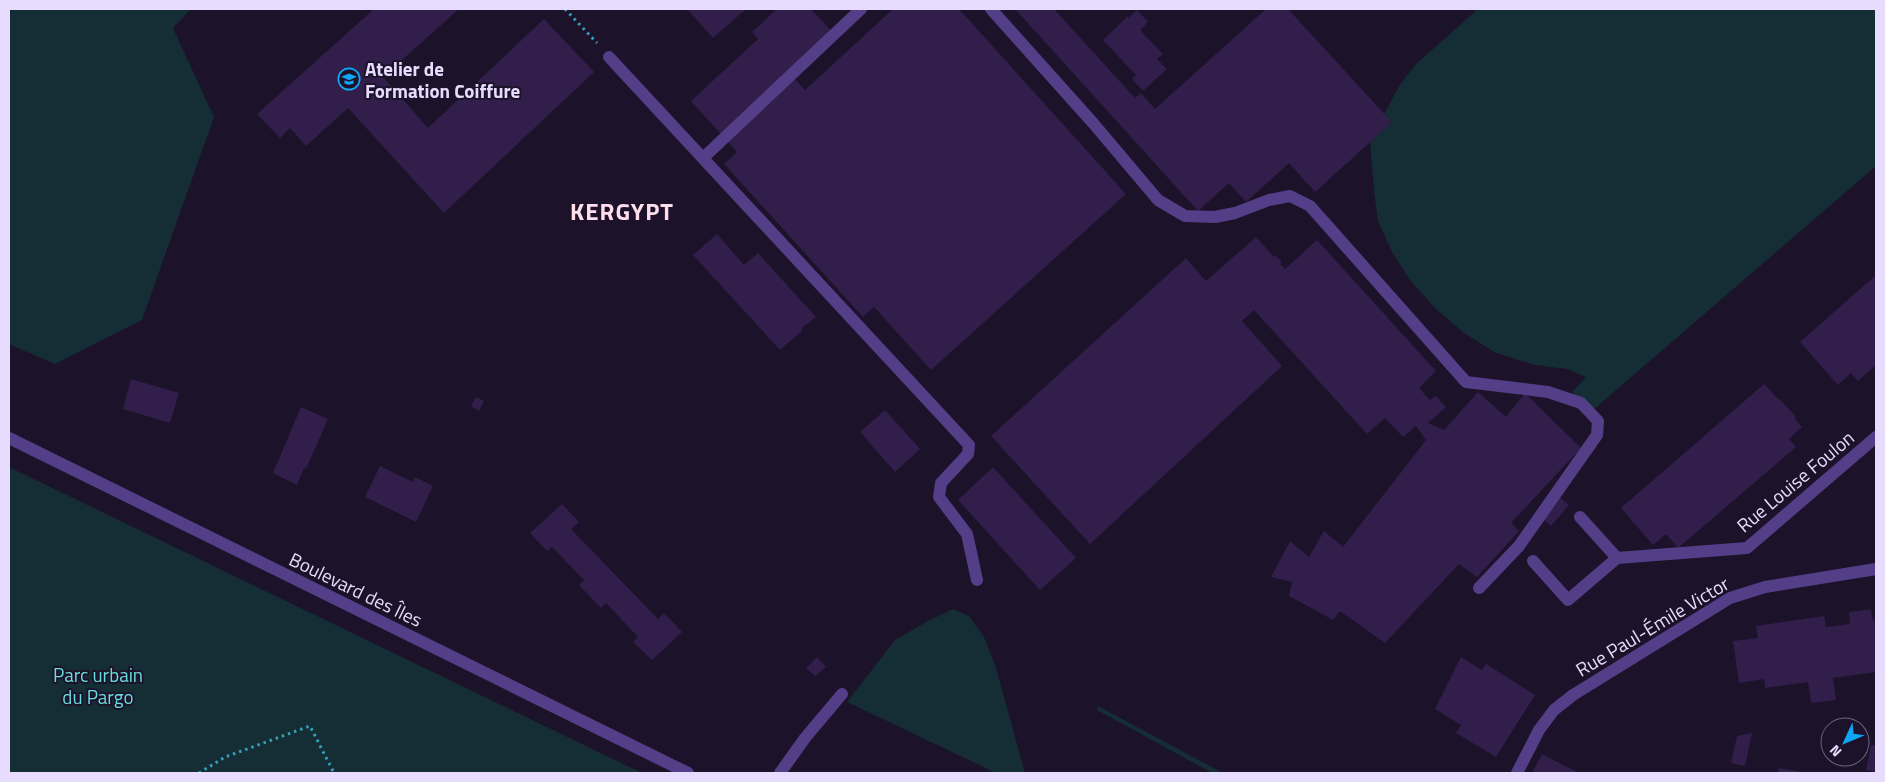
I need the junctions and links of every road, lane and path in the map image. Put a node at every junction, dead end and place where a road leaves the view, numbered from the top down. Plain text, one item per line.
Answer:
1 (565, 9) edge
2 (861, 9) edge
3 (991, 9) edge
4 (609, 57) joint
5 (703, 158) junction
6 (1876, 437) edge
7 (9, 438) edge
8 (1580, 517) dead end
9 (1617, 558) junction
10 (1533, 561) dead end
11 (1876, 569) edge
12 (977, 580) dead end
13 (1479, 588) dead end
14 (842, 694) dead end
15 (199, 773) edge
16 (334, 773) edge
17 (688, 773) edge
18 (780, 773) edge
19 (1517, 773) edge

1 - 4 path
2 - 5 street
3 - 13 street
4 - 5 street
5 - 12 street
6 - 9 street, Rue Louise Foulon
7 - 17 street, Boulevard des Îles
8 - 9 street
9 - 10 street
11 - 19 street, Rue Paul-Émile Victor
14 - 18 street
15 - 16 path

